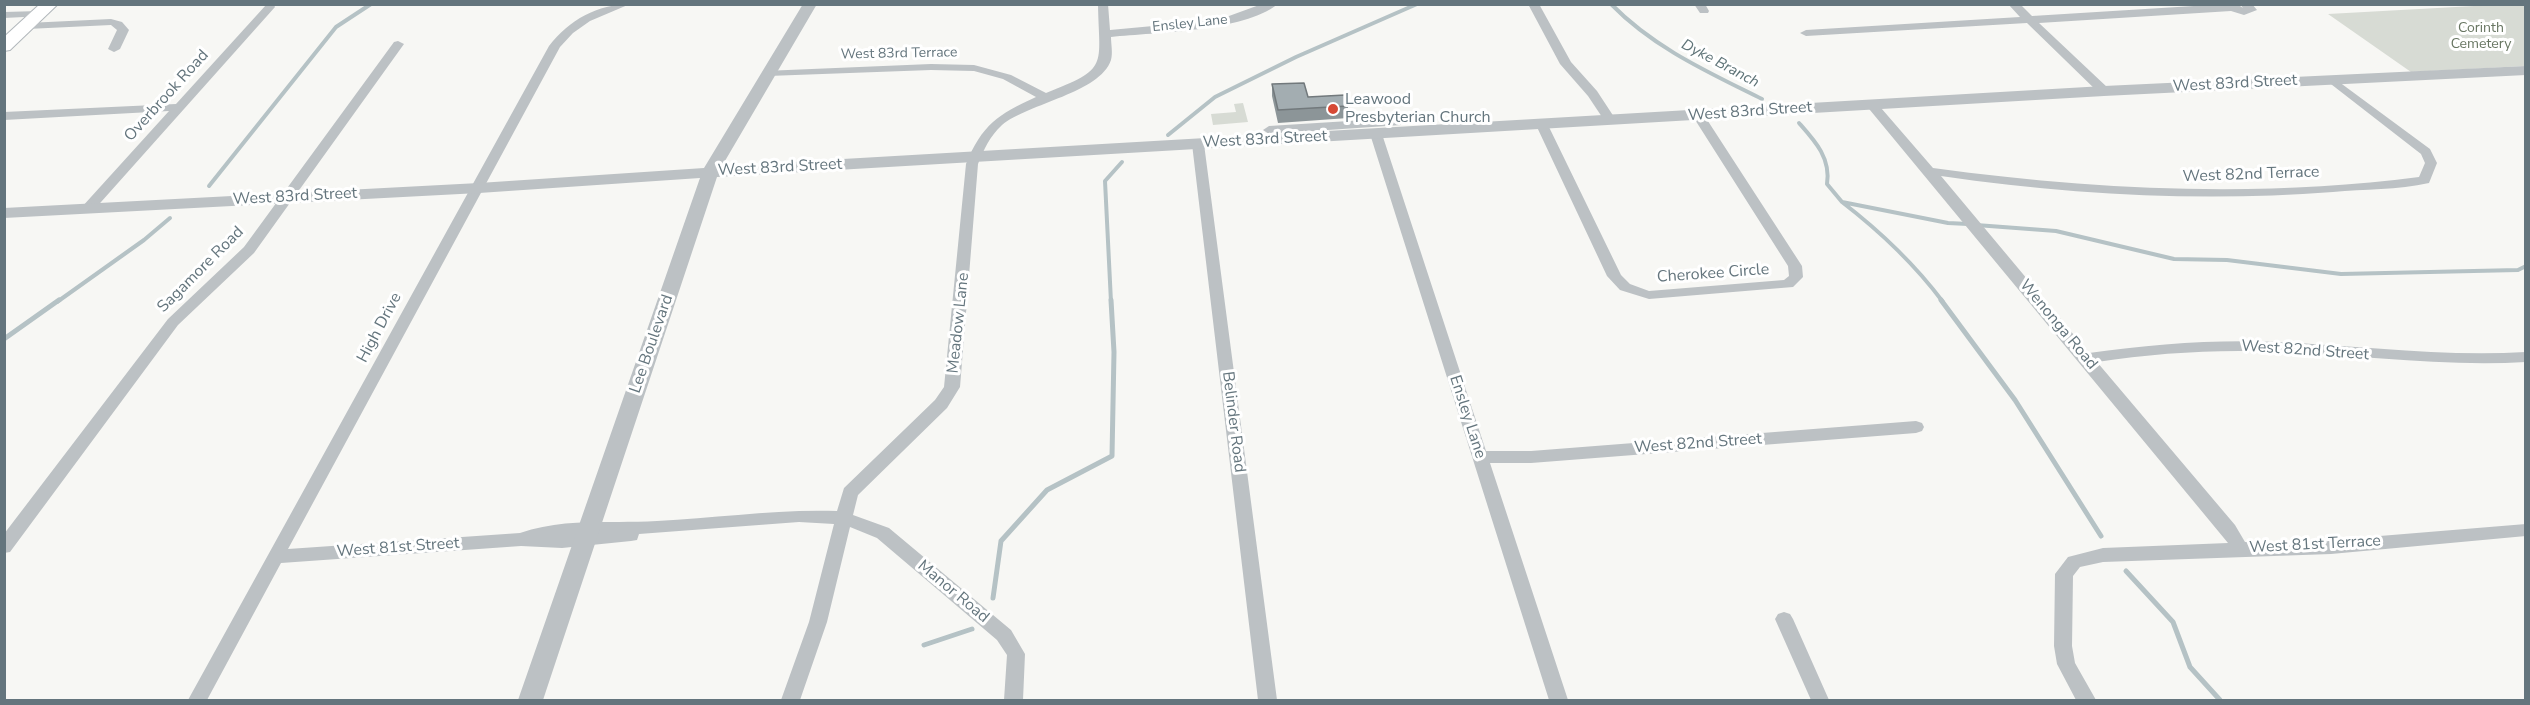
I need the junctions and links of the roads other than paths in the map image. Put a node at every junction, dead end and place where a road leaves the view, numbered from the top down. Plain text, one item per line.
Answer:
1 (625, 4) edge
2 (810, 4) edge
3 (1103, 4) edge
4 (1273, 4) edge
5 (1533, 4) edge
6 (2013, 4) edge
7 (2245, 4) edge
8 (2232, 6) edge
9 (270, 7) dead end
10 (29, 13) edge
11 (2029, 20) junction
12 (4, 29) edge
13 (1806, 33) dead end
14 (1104, 34) junction
15 (398, 44) dead end
16 (4, 46) edge
17 (114, 49) dead end
18 (2526, 70) edge
19 (770, 71) junction
20 (2331, 79) junction
21 (2104, 91) junction
22 (1046, 98) junction
23 (1871, 104) junction
24 (179, 107) junction
25 (1698, 115) junction
26 (4, 116) edge
27 (1610, 120) junction
28 (1397, 122) dead end
29 (1542, 125) junction
30 (1269, 130) dead end
31 (1376, 134) junction
32 (1198, 144) junction
33 (974, 156) junction
34 (1929, 171) junction
35 (710, 172) junction
36 (479, 188) junction
37 (288, 198) junction
38 (88, 208) junction
39 (4, 213) edge
40 (2526, 357) edge
41 (2085, 358) junction
42 (1916, 427) dead end
43 (1480, 457) junction
44 (843, 518) junction
45 (2526, 530) edge
46 (587, 534) junction
47 (4, 547) edge
48 (2240, 549) junction
49 (276, 557) junction
50 (1784, 619) dead end
51 (197, 700) edge
52 (531, 700) edge
53 (790, 700) edge
54 (1014, 700) edge
55 (1268, 700) edge
56 (1558, 700) edge
57 (1820, 700) edge
58 (2086, 700) edge

1 - 36 street, High Drive
2 - 19 street, Lee Boulevard
3 - 14 street, Meadow Lane
4 - 14 street, Ensley Lane
5 - 27 street
6 - 11 street
7 - 8 street
8 - 11 street
9 - 24 street, Overbrook Road
10 - 12 main road
10 - 16 main road
10 - 17 street
11 - 13 street
11 - 21 street
14 - 22 street, Meadow Lane
15 - 37 street, Sagamore Road
18 - 20 street, West 83rd Street
19 - 22 street, West 83rd Terrace
19 - 35 street, Lee Boulevard
20 - 21 street, West 83rd Street
20 - 34 street, West 82nd Terrace
21 - 23 street, West 83rd Street
22 - 33 street, Meadow Lane
23 - 25 street, West 83rd Street
23 - 34 street, Wenonga Road
24 - 26 street
24 - 38 street, Overbrook Road
25 - 27 street, West 83rd Street
25 - 29 street, Cherokee Circle
27 - 29 street, West 83rd Street
28 - 30 street
29 - 31 street, West 83rd Street
31 - 32 street, West 83rd Street
31 - 43 street, Ensley Lane
32 - 33 street, West 83rd Street
32 - 55 street, Belinder Road
33 - 35 street, West 83rd Street
33 - 44 street, Meadow Lane
34 - 41 street, Wenonga Road
35 - 36 street, West 83rd Street
35 - 46 street, Lee Boulevard
36 - 37 street, West 83rd Street
36 - 49 street, High Drive
37 - 38 street, West 83rd Street
37 - 47 street, Sagamore Road
38 - 39 street, West 83rd Street
40 - 41 street, West 82nd Street
41 - 48 street, Wenonga Road
42 - 43 street, West 82nd Street
43 - 56 street, Ensley Lane
44 - 46 street, West 81st Street
44 - 53 street, Meadow Lane
44 - 54 street, Manor Road
45 - 48 street, West 81st Terrace
46 - 49 street, West 81st Street
46 - 52 street, Lee Boulevard
48 - 58 street, West 81st Terrace
49 - 51 street, High Drive
50 - 57 street

